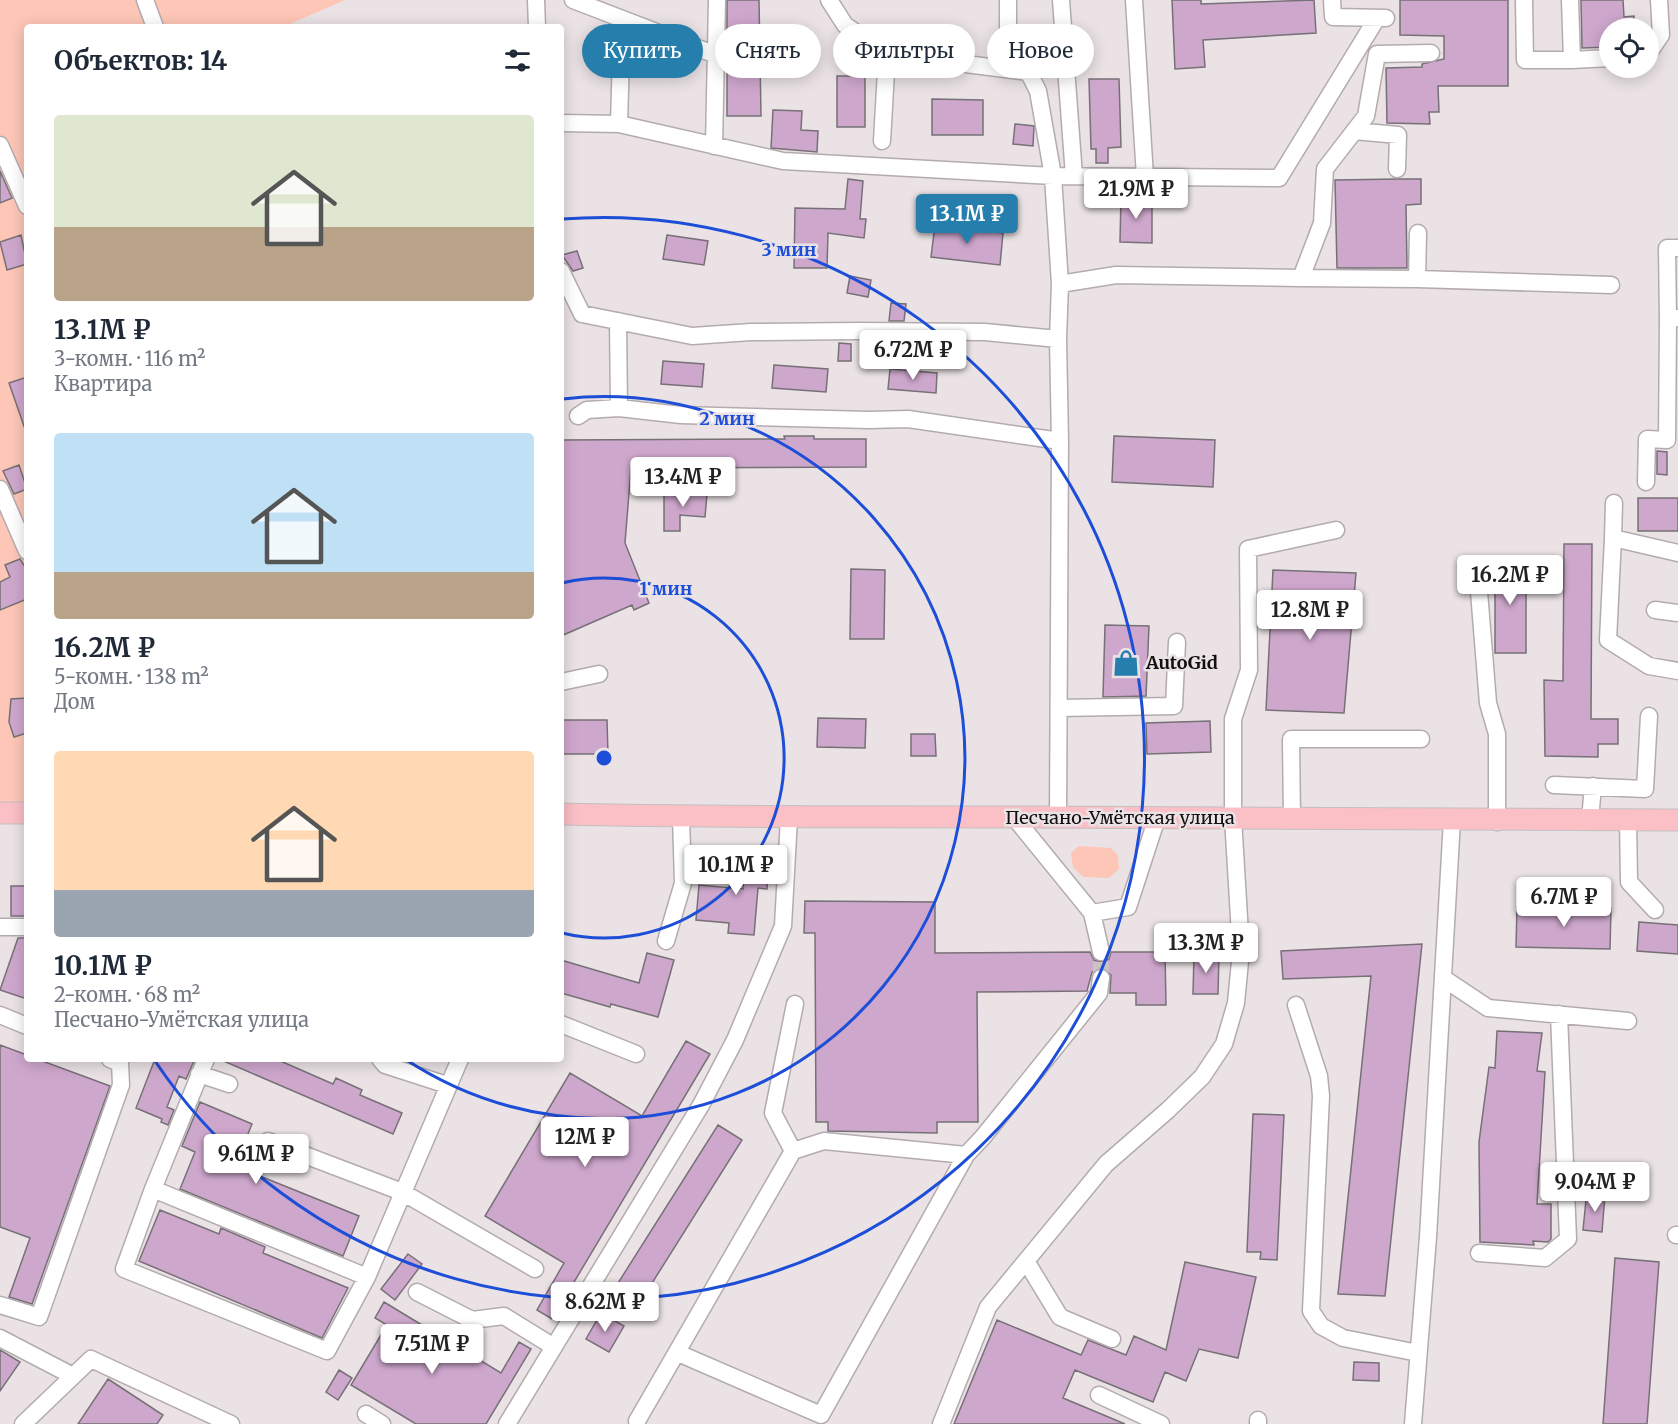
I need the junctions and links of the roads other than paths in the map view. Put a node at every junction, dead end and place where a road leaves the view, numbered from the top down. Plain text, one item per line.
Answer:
1 (536, 0) edge
2 (573, 0) edge
3 (717, 0) edge
4 (830, 0) edge
5 (1008, 0) edge
6 (1061, 0) edge
7 (1134, 0) edge
8 (1332, 0) edge
9 (1524, 0) edge
10 (1570, 0) edge
11 (1659, 0) edge
12 (147, 1) edge
13 (621, 19) junction
14 (154, 24) edge
15 (537, 24) edge
16 (717, 24) edge
17 (844, 24) edge
18 (1008, 24) edge
19 (1659, 38) edge
20 (1431, 52) dead end
21 (715, 55) edge
22 (1599, 59) edge
23 (1572, 60) junction
24 (715, 78) edge
25 (886, 78) edge
26 (1032, 78) edge
27 (564, 123) edge
28 (619, 124) junction
29 (1354, 131) junction
30 (882, 141) dead end
31 (0, 145) edge
32 (714, 146) junction
33 (1397, 169) dead end
34 (1053, 176) junction
35 (1074, 176) junction
36 (1144, 177) junction
37 (24, 199) edge
38 (1418, 233) dead end
39 (1678, 248) edge
40 (564, 276) edge
41 (1301, 278) junction
42 (1417, 279) junction
43 (1060, 284) junction
44 (1611, 285) dead end
45 (1673, 318) edge
46 (618, 321) junction
47 (1058, 339) junction
48 (619, 408) junction
49 (578, 416) dead end
50 (1060, 441) junction
51 (1646, 482) dead end
52 (0, 489) edge
53 (1614, 503) dead end
54 (1336, 530) dead end
55 (1613, 538) junction
56 (24, 544) edge
57 (1678, 553) edge
58 (1477, 567) dead end
59 (1654, 610) dead end
60 (1678, 613) edge
61 (1177, 642) dead end
62 (1678, 671) edge
63 (599, 674) dead end
64 (564, 681) edge
65 (1059, 708) junction
66 (1649, 717) dead end
67 (1421, 739) dead end
68 (1554, 785) dead end
69 (1593, 786) junction
70 (0, 813) edge
71 (24, 813) edge
72 (564, 814) edge
73 (681, 817) junction
74 (1014, 817) junction
75 (1058, 817) junction
76 (789, 818) junction
77 (1156, 818) junction
78 (1233, 818) junction
79 (1292, 819) junction
80 (1590, 819) junction
81 (1452, 820) junction
82 (1628, 820) junction
83 (1678, 820) edge
84 (1497, 822) junction
85 (1655, 910) dead end
86 (1092, 913) junction
87 (0, 927) edge
88 (24, 927) edge
89 (666, 941) dead end
90 (1101, 952) tunnel mouth
91 (1101, 978) tunnel mouth
92 (1443, 978) junction
93 (795, 1004) dead end
94 (1296, 1005) dead end
95 (1559, 1014) junction
96 (0, 1015) edge
97 (1629, 1021) dead end
98 (24, 1025) edge
99 (564, 1025) edge
100 (636, 1054) dead end
101 (118, 1062) edge
102 (382, 1062) edge
103 (458, 1062) edge
104 (202, 1067) edge
105 (229, 1084) dead end
106 (447, 1085) junction
107 (268, 1141) dead end
108 (793, 1150) junction
109 (966, 1155) junction
110 (153, 1189) junction
111 (402, 1192) junction
112 (1479, 1253) dead end
113 (1026, 1261) junction
114 (535, 1269) dead end
115 (367, 1277) junction
116 (417, 1292) dead end
117 (0, 1305) edge
118 (0, 1338) edge
119 (1112, 1339) dead end
120 (554, 1347) junction
121 (678, 1353) junction
122 (1418, 1353) junction
123 (73, 1376) junction
124 (1099, 1395) dead end
125 (366, 1414) dead end
126 (637, 1421) dead end
127 (23, 1424) edge
128 (231, 1424) edge
129 (382, 1424) edge
130 (507, 1424) edge
131 (942, 1424) edge
132 (1161, 1424) edge
133 (1413, 1424) edge

1 - 15 street
2 - 13 street
3 - 16 street
4 - 17 street
5 - 18 street
6 - 35 street
7 - 36 street
8 - 36 street
9 - 23 street
10 - 23 street
11 - 19 street
12 - 14 street
13 - 21 street
13 - 28 street
20 - 29 street
22 - 23 street
24 - 32 street
25 - 30 street
26 - 34 street
27 - 28 street
28 - 32 street
29 - 33 street
29 - 41 street
31 - 37 street
32 - 34 street
34 - 35 street
34 - 43 street
35 - 36 street
38 - 42 street
39 - 45 street
40 - 46 street
41 - 42 street
41 - 43 street
42 - 44 street
43 - 47 street
45 - 51 street
46 - 47 street
46 - 48 street
47 - 50 street
48 - 49 street
48 - 50 street
50 - 65 street
52 - 56 street
53 - 55 street
54 - 78 street
55 - 57 street
55 - 62 street
58 - 84 street
59 - 60 street
61 - 65 street
63 - 64 street
65 - 75 street
66 - 69 street
67 - 79 street
68 - 69 street
69 - 80 street
70 - 71 main road
72 - 73 main road, Песчано-Умётская улица
73 - 76 main road, Песчано-Умётская улица
73 - 89 street
74 - 75 main road, Песчано-Умётская улица
74 - 76 main road, Песчано-Умётская улица
74 - 86 street
75 - 77 main road, Песчано-Умётская улица
76 - 120 street
77 - 78 main road, Песчано-Умётская улица
77 - 86 street
78 - 79 main road, Песчано-Умётская улица
78 - 113 street
79 - 81 main road, Песчано-Умётская улица
80 - 82 main road, Песчано-Умётская улица
80 - 84 main road, Песчано-Умётская улица
81 - 84 main road, Песчано-Умётская улица
81 - 92 street
82 - 83 main road, Песчано-Умётская улица
82 - 85 street
86 - 90 street
87 - 88 street
91 - 109 street
92 - 95 street
92 - 122 street
93 - 108 street
94 - 122 street
95 - 97 street
95 - 112 street
96 - 98 street
99 - 100 street
101 - 117 street
102 - 106 street
103 - 106 street
104 - 105 street
104 - 110 street
106 - 111 street
107 - 111 street
108 - 109 street
108 - 121 street
109 - 121 street
110 - 115 street
110 - 115 street
111 - 114 street
111 - 115 street
113 - 119 street
113 - 131 street
116 - 120 street
118 - 123 street
120 - 130 street
121 - 126 street
122 - 133 street
123 - 127 street
123 - 128 street
124 - 132 street
125 - 129 street

